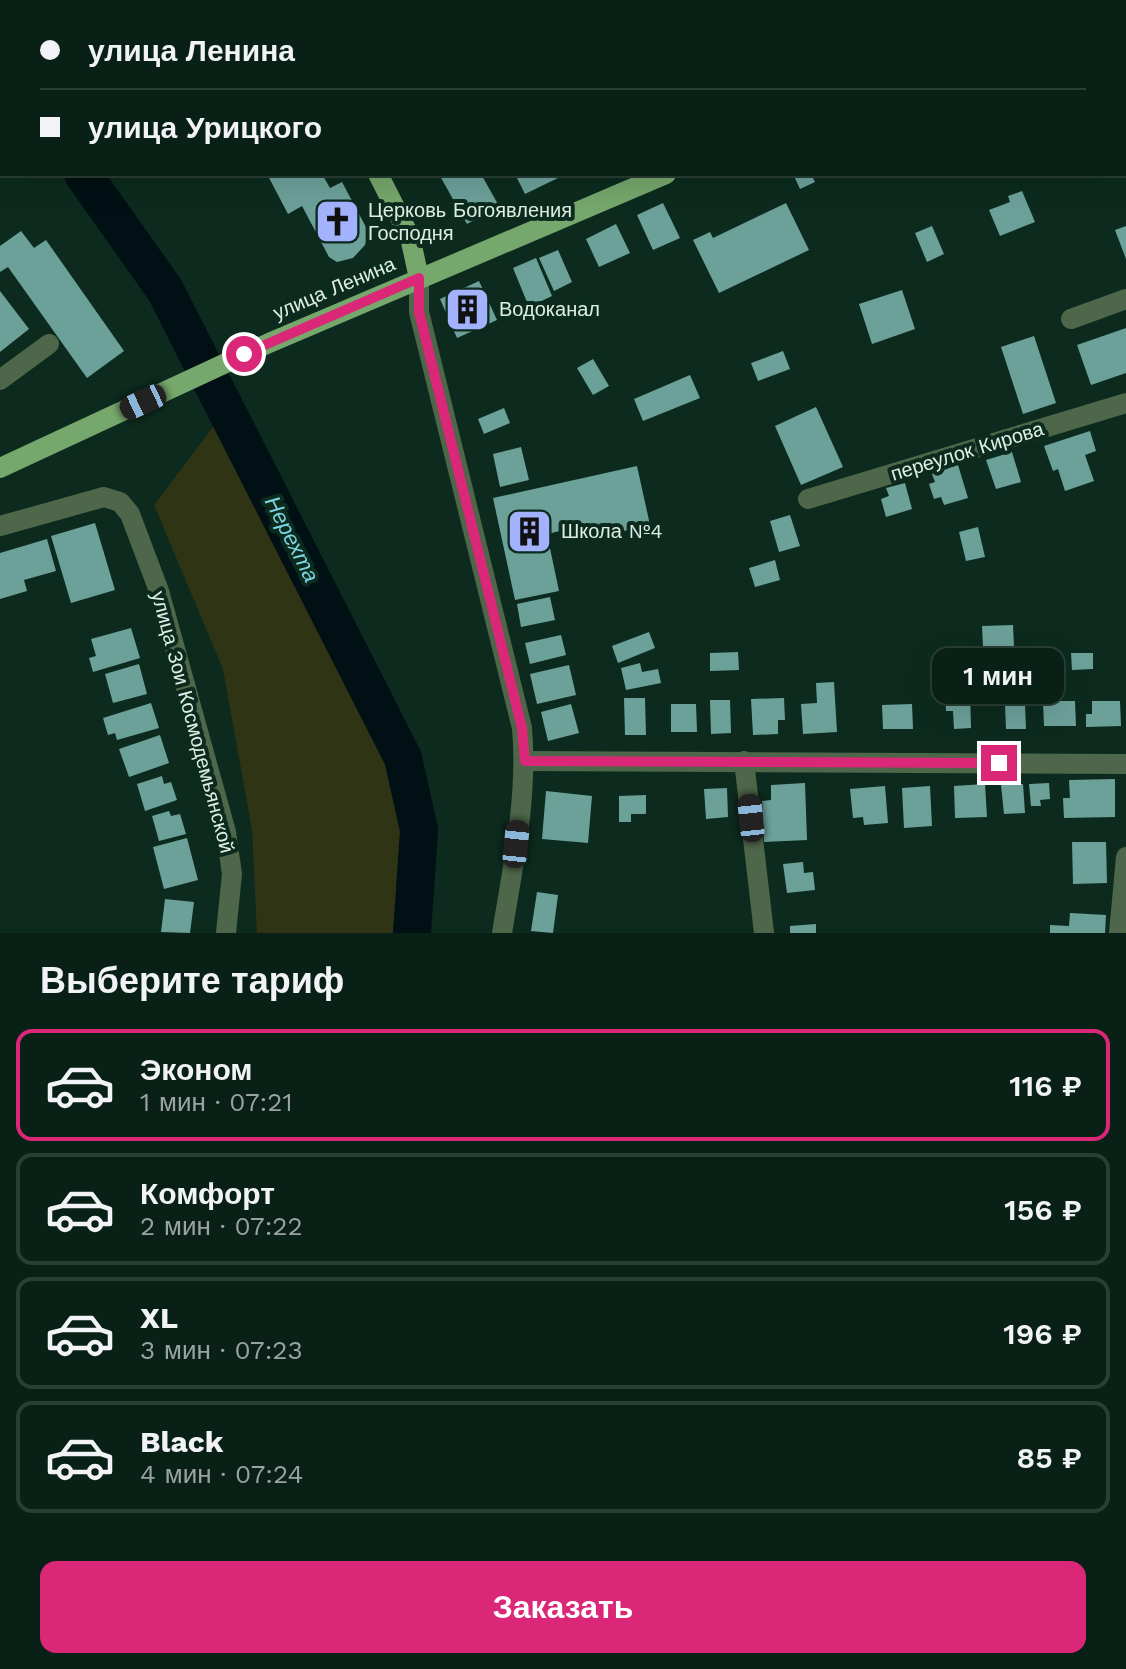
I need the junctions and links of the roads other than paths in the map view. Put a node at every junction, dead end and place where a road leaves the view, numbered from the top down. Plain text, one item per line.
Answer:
1 (379, 176) edge
2 (661, 176) edge
3 (419, 278) junction
4 (1126, 299) edge
5 (1071, 319) dead end
6 (49, 344) dead end
7 (0, 380) edge
8 (1126, 403) edge
9 (0, 468) edge
10 (808, 499) dead end
11 (0, 526) edge
12 (525, 761) junction
13 (744, 761) junction
14 (1126, 764) edge
15 (1126, 857) edge
16 (226, 933) edge
17 (502, 933) edge
18 (764, 933) edge
19 (1119, 933) edge

1 - 3 main road
2 - 3 main road, улица Ленина
3 - 9 main road, улица Ленина
3 - 12 street
4 - 5 street
6 - 7 street
8 - 10 street, переулок Кирова
11 - 16 street, улица Зои Космодемьянской
12 - 13 street
12 - 17 street
13 - 14 street
13 - 18 street
15 - 19 street

